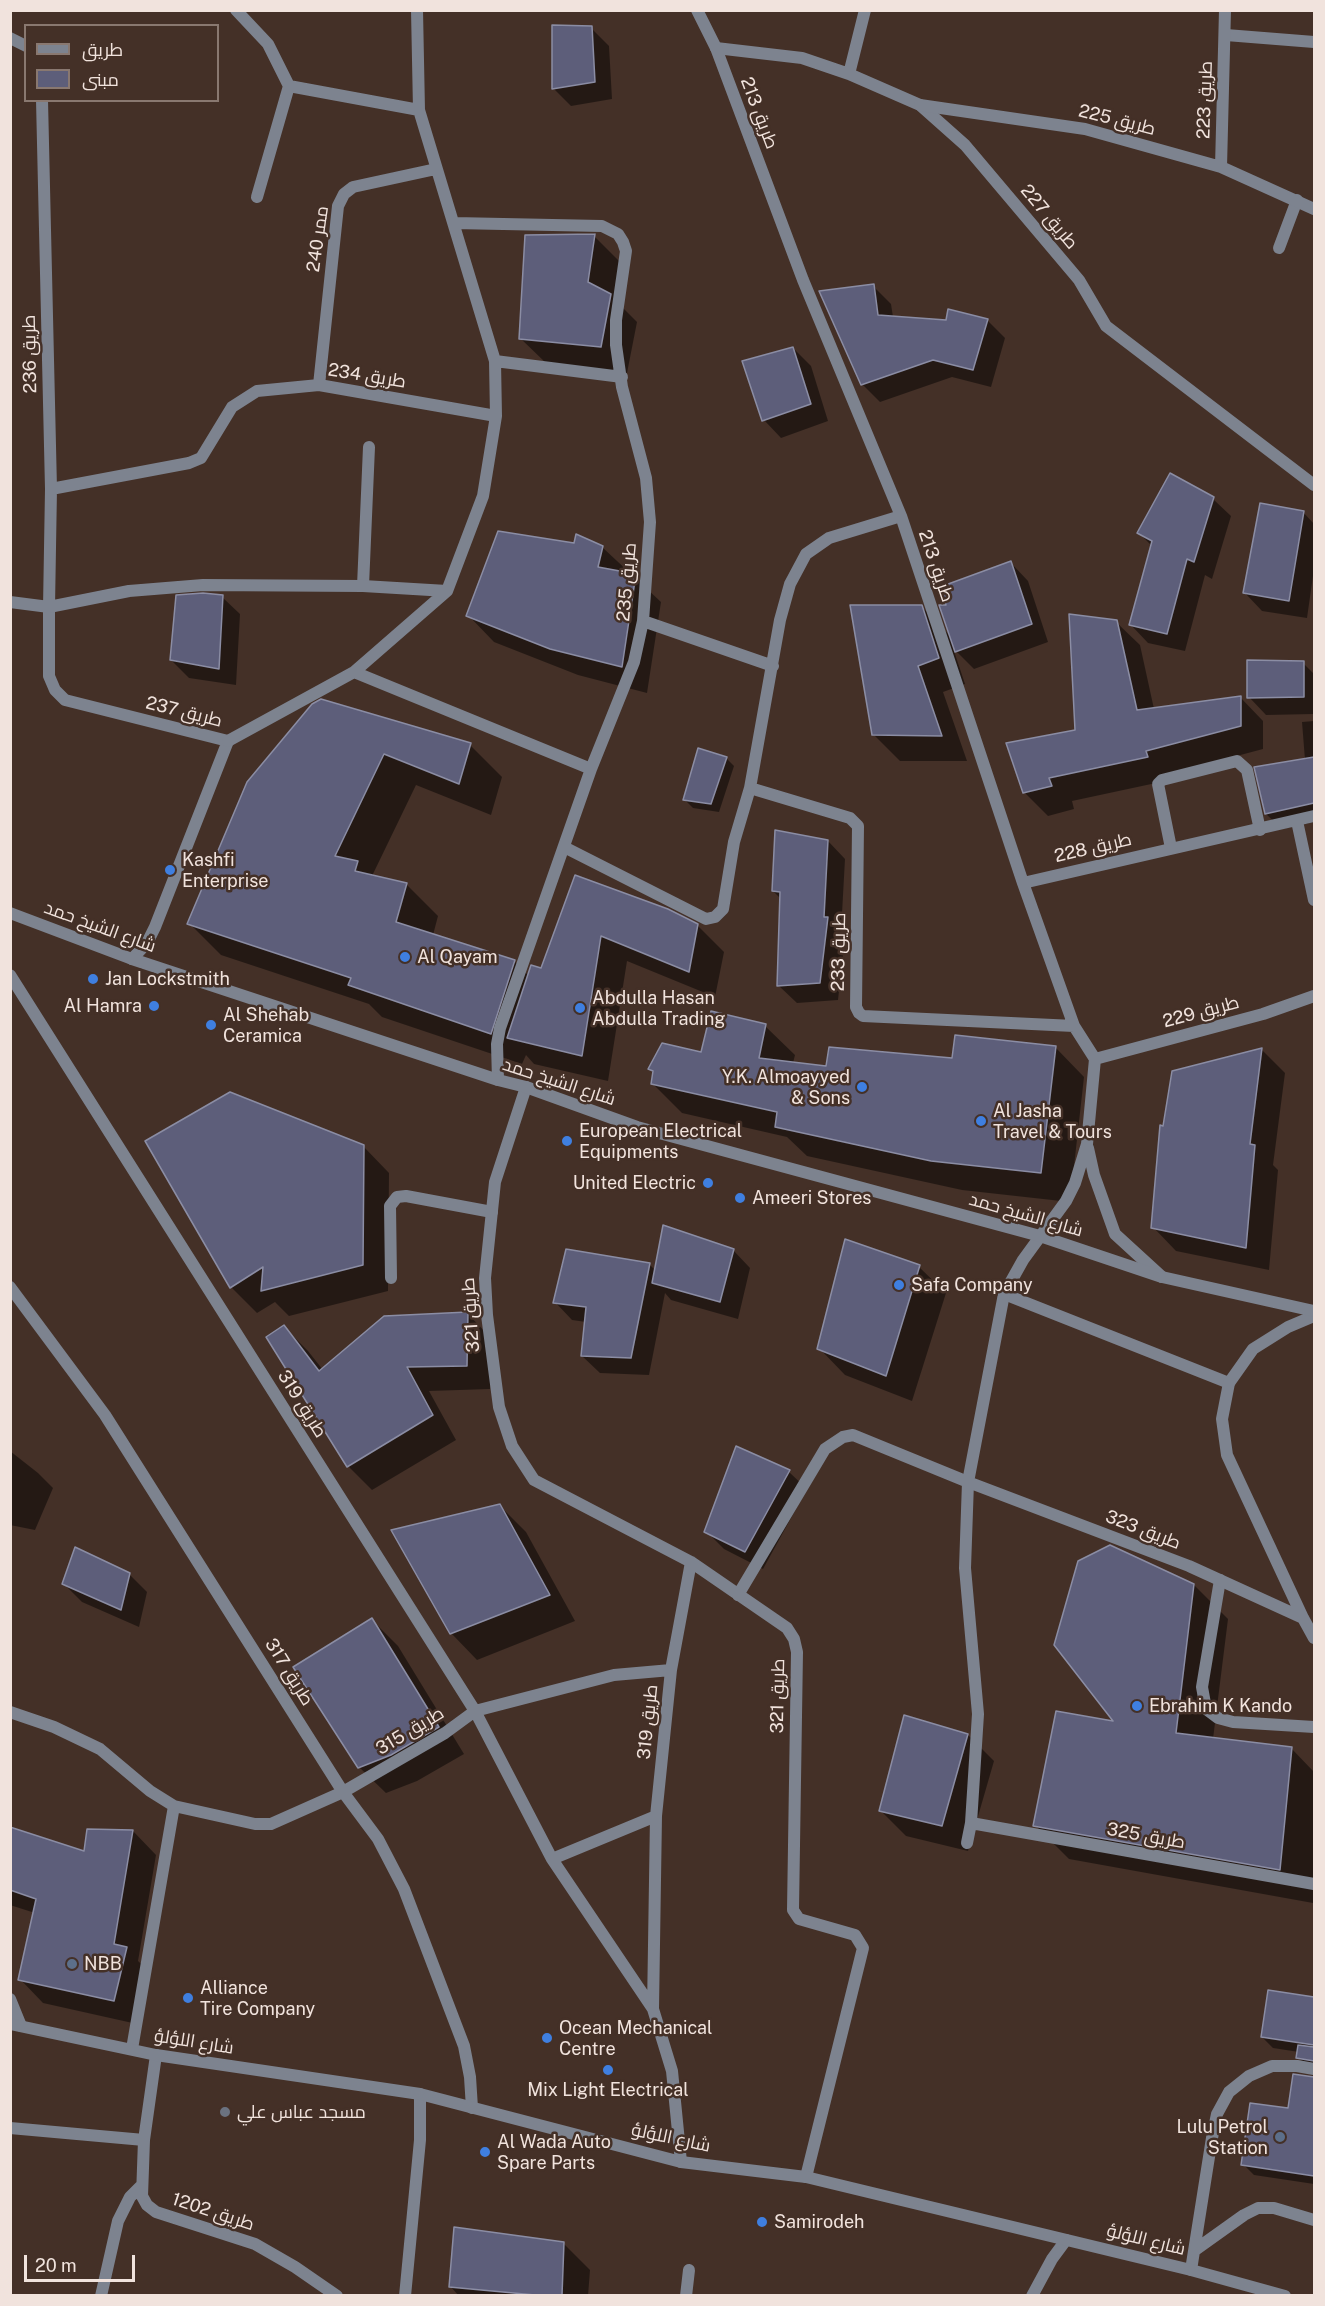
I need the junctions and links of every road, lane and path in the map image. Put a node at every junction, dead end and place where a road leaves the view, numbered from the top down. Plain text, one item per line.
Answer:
1 (236, 10) edge
2 (417, 10) edge
3 (697, 10) edge
4 (865, 10) edge
5 (1226, 10) edge
6 (1226, 35) junction
7 (10, 38) edge
8 (1314, 42) edge
9 (24, 45) edge
10 (716, 48) junction
11 (849, 74) junction
12 (288, 86) junction
13 (42, 102) edge
14 (920, 105) junction
15 (419, 110) junction
16 (1221, 167) junction
17 (436, 170) junction
18 (257, 197) dead end
19 (1297, 200) junction
20 (1314, 209) edge
21 (454, 223) junction
22 (1279, 248) dead end
23 (495, 361) junction
24 (622, 377) junction
25 (319, 385) junction
26 (496, 416) junction
27 (369, 447) dead end
28 (1314, 485) edge
29 (51, 489) junction
30 (901, 516) junction
31 (363, 586) junction
32 (447, 591) junction
33 (10, 602) edge
34 (50, 607) junction
35 (643, 621) junction
36 (773, 666) junction
37 (354, 672) junction
38 (228, 741) junction
39 (591, 770) junction
40 (750, 788) junction
41 (1314, 816) edge
42 (1297, 821) junction
43 (1260, 830) junction
44 (564, 847) junction
45 (1171, 848) junction
46 (1023, 883) junction
47 (1314, 900) edge
48 (10, 913) edge
49 (132, 959) junction
50 (10, 975) edge
51 (1314, 996) edge
52 (1074, 1026) junction
53 (1095, 1059) junction
54 (498, 1080) junction
55 (526, 1087) junction
56 (1087, 1144) junction
57 (492, 1212) junction
58 (1040, 1236) junction
59 (1162, 1277) junction
60 (391, 1278) dead end
61 (10, 1287) edge
62 (1004, 1294) junction
63 (1314, 1311) edge
64 (1314, 1316) edge
65 (1229, 1383) junction
66 (968, 1482) junction
67 (691, 1562) junction
68 (1220, 1580) junction
69 (738, 1595) junction
70 (1303, 1618) junction
71 (1314, 1638) edge
72 (671, 1670) junction
73 (475, 1711) junction
74 (10, 1712) edge
75 (1314, 1727) edge
76 (343, 1792) junction
77 (174, 1806) junction
78 (656, 1816) junction
79 (971, 1823) junction
80 (967, 1843) dead end
81 (552, 1859) junction
82 (1314, 1884) edge
83 (10, 1999) edge
84 (652, 2009) junction
85 (16, 2025) edge
86 (132, 2049) junction
87 (156, 2055) junction
88 (1314, 2069) edge
89 (420, 2094) junction
90 (472, 2108) junction
91 (10, 2128) edge
92 (144, 2140) junction
93 (681, 2162) junction
94 (807, 2176) junction
95 (142, 2185) junction
96 (1314, 2220) edge
97 (1066, 2240) junction
98 (1195, 2250) junction
99 (689, 2270) dead end
100 (1191, 2270) junction
101 (101, 2295) edge
102 (337, 2295) edge
103 (405, 2295) edge
104 (686, 2295) edge
105 (1032, 2295) edge
106 (1285, 2295) edge

1 - 12 street
2 - 15 street
3 - 10 street, طريق 213
4 - 11 street
5 - 6 street, طريق 223
6 - 8 street
6 - 16 street, طريق 223
7 - 9 street
10 - 11 street, طريق 227
10 - 30 street, طريق 213
11 - 14 street, طريق 227
12 - 15 street
12 - 18 street
13 - 29 street, طريق 236
14 - 16 street, طريق 225
14 - 28 street, طريق 227
15 - 17 street
16 - 19 street, طريق 225
17 - 21 street
17 - 25 street, ممر 240
19 - 20 street, طريق 225
19 - 22 street
21 - 23 street
21 - 24 street, طريق 235
23 - 24 street
23 - 26 street
24 - 35 street, طريق 235
25 - 26 street, طريق 234
25 - 29 street, طريق 234
26 - 32 street
27 - 31 street
29 - 34 street, طريق 236
30 - 36 street
30 - 46 street, طريق 213
31 - 32 street
31 - 34 street
32 - 37 street
33 - 34 street
34 - 38 street, طريق 237
35 - 36 street
35 - 39 street, طريق 235
36 - 40 street
37 - 38 street
37 - 39 street
38 - 49 street, طريق 237
39 - 44 street, طريق 235
40 - 44 street
40 - 52 street, طريق 233
41 - 42 street, طريق 228
42 - 43 street, طريق 228
42 - 47 street
43 - 45 street, طريق 228
43 - 45 street
44 - 54 street, طريق 235
45 - 46 street, طريق 228
46 - 52 street, طريق 213
48 - 49 street, شارع الشيخ حمد
49 - 54 street, شارع الشيخ حمد
50 - 73 street, طريق 319
51 - 53 street, طريق 229
52 - 53 street, طريق 213
53 - 56 street
54 - 55 street, شارع الشيخ حمد
55 - 57 street, طريق 321
55 - 58 street, شارع الشيخ حمد
56 - 58 street
56 - 59 street
57 - 60 street
57 - 67 street, طريق 321
58 - 59 street, شارع الشيخ حمد
58 - 62 street
59 - 63 street, شارع الشيخ حمد
61 - 76 street, طريق 317
62 - 65 street
62 - 66 street
64 - 65 street
65 - 70 street
66 - 68 street, طريق 323
66 - 69 street, طريق 323
66 - 79 street
67 - 69 street, طريق 321
67 - 72 street, طريق 319
68 - 70 street, طريق 323
68 - 75 street
69 - 94 street, طريق 321
70 - 71 street
72 - 73 street, طريق 315
72 - 78 street, طريق 319
73 - 76 street, طريق 315
73 - 81 street, طريق 319
74 - 77 street, طريق 315
76 - 77 street, طريق 315
76 - 90 street, طريق 317
77 - 86 street
78 - 81 street
78 - 84 street, طريق 319
79 - 80 street
79 - 82 street, طريق 325
81 - 84 street, طريق 319
83 - 85 street
84 - 93 street, طريق 319
85 - 86 street, شارع اللؤلؤ
86 - 87 street, شارع اللؤلؤ
87 - 89 street, شارع اللؤلؤ
87 - 92 street, طريق 1202
88 - 98 street
89 - 90 street, شارع اللؤلؤ
89 - 103 street
90 - 93 street, شارع اللؤلؤ
91 - 92 street
92 - 95 street, طريق 1202
93 - 94 street, شارع اللؤلؤ
94 - 97 street, شارع اللؤلؤ
95 - 101 street
95 - 102 street, طريق 1202
96 - 98 street
97 - 100 street, شارع اللؤلؤ
97 - 105 street
98 - 100 street
99 - 104 street
100 - 106 street, شارع اللؤلؤ

